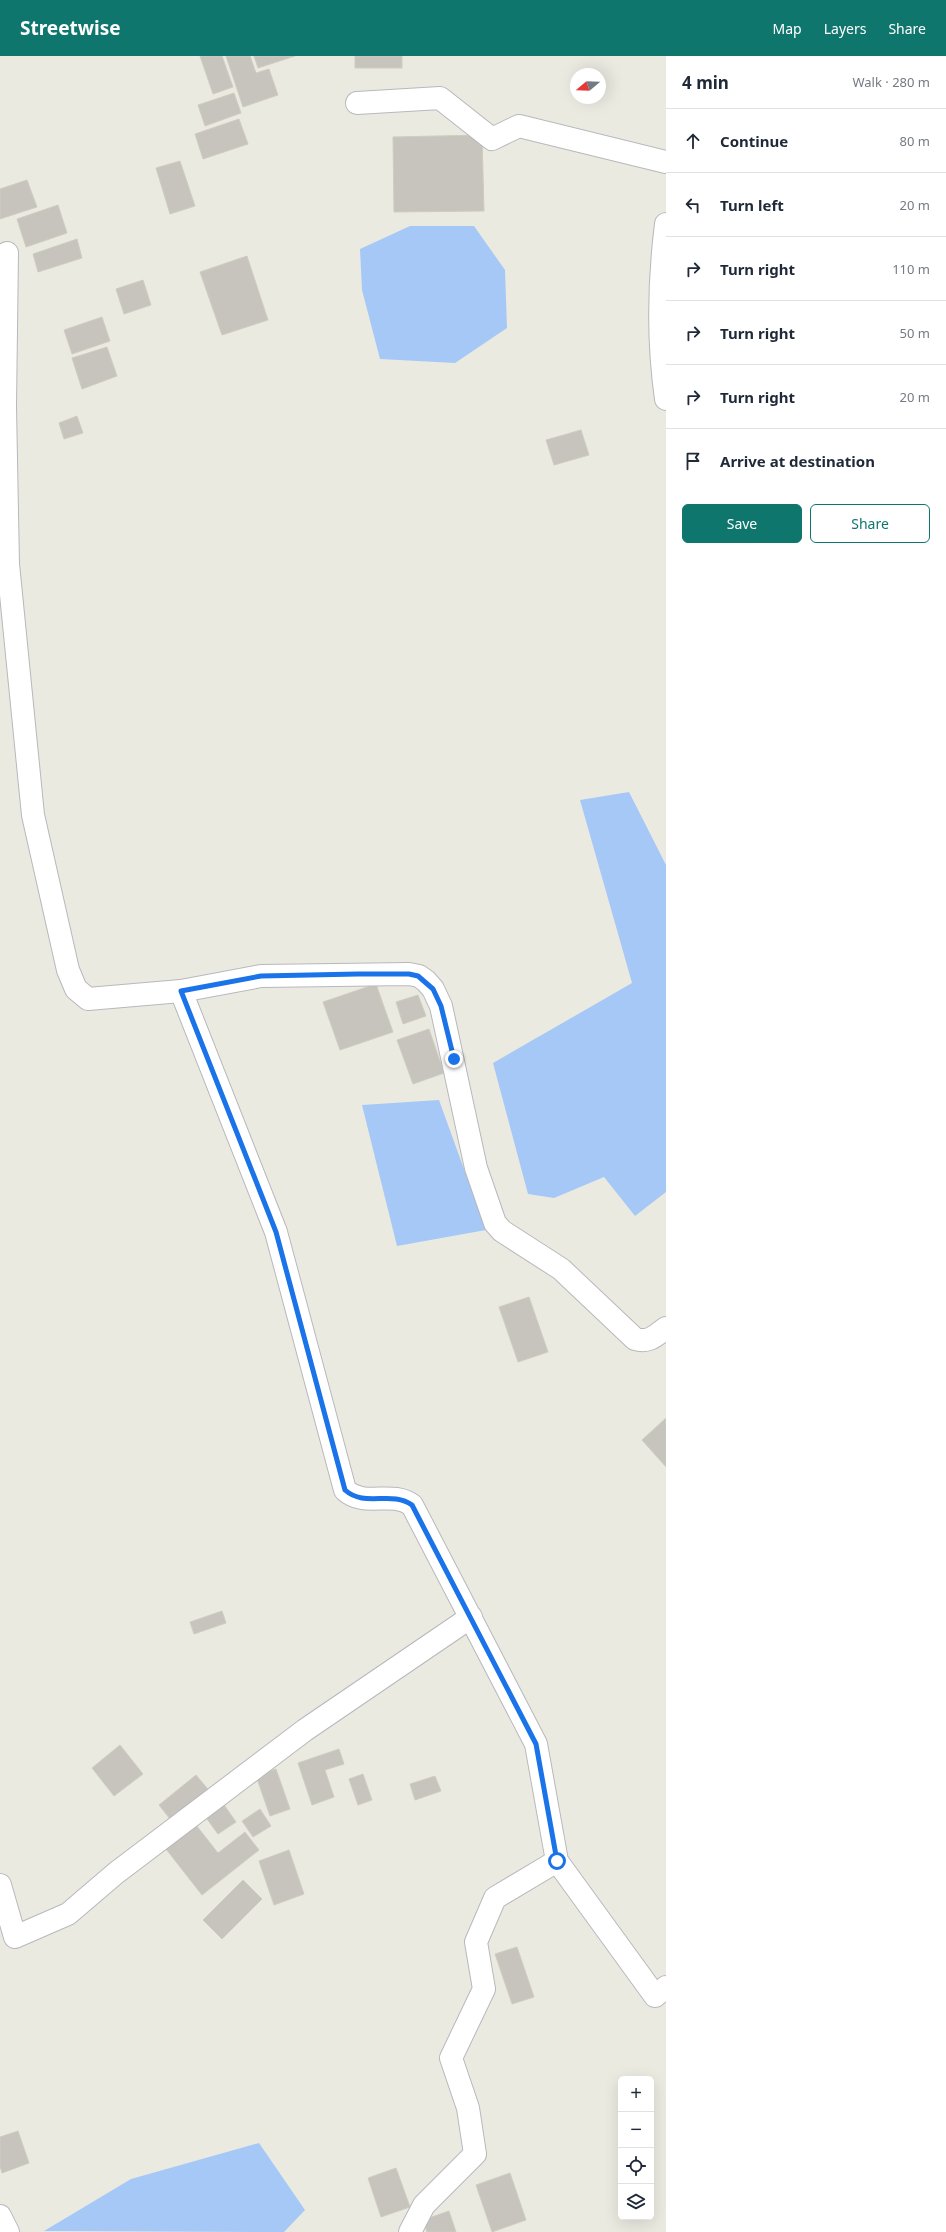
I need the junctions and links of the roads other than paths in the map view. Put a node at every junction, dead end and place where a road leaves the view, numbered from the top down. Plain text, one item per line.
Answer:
1 (357, 103) dead end
2 (666, 162) edge
3 (666, 224) edge
4 (7, 253) dead end
5 (666, 399) edge
6 (181, 991) junction
7 (666, 1328) edge
8 (470, 1617) junction
9 (557, 1861) junction
10 (0, 1885) edge
11 (8, 1942) edge
12 (662, 1997) edge
13 (0, 2216) edge
14 (8, 2232) edge
15 (410, 2232) edge

1 - 2 street
3 - 5 street
4 - 6 street
6 - 7 street
6 - 8 street
8 - 9 street
8 - 11 street
9 - 12 street
9 - 15 street
10 - 11 street
13 - 14 street

